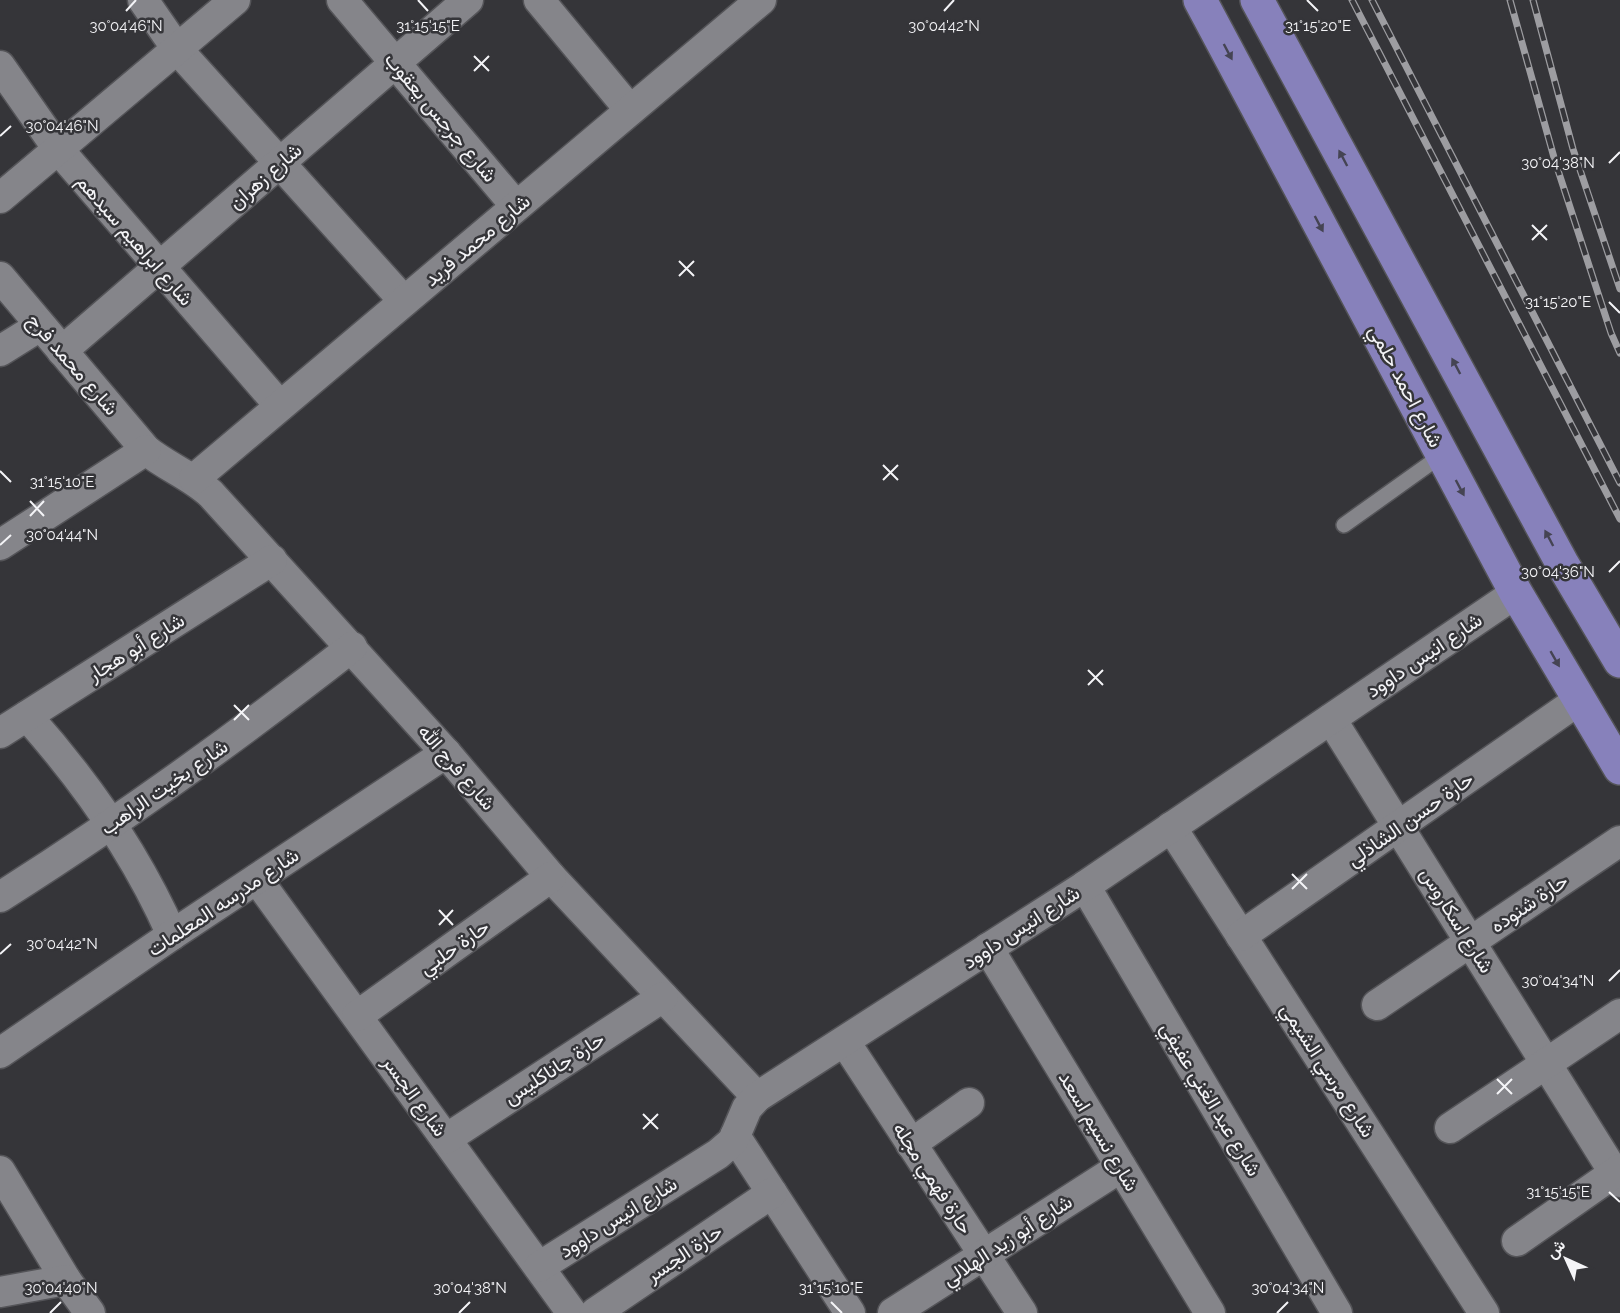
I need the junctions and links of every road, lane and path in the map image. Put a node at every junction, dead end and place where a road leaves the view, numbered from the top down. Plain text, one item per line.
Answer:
1 (143, 0) edge
2 (235, 0) edge
3 (342, 0) edge
4 (468, 0) edge
5 (539, 0) edge
6 (1200, 0) edge
7 (1257, 0) edge
8 (754, 2) edge
9 (177, 49) junction
10 (395, 63) junction
11 (0, 66) edge
12 (630, 110) junction
13 (58, 150) junction
14 (279, 164) junction
15 (0, 198) edge
16 (516, 206) junction
17 (159, 267) junction
18 (0, 277) edge
19 (404, 301) junction
20 (40, 326) junction
21 (0, 351) edge
22 (62, 351) junction
23 (280, 406) junction
24 (146, 450) junction
25 (1442, 454) junction
26 (194, 479) junction
27 (1344, 525) dead end
28 (0, 544) edge
29 (272, 560) junction
30 (1516, 593) junction
31 (352, 647) junction
32 (1620, 661) edge
33 (1579, 700) junction
34 (27, 716) junction
35 (1331, 719) junction
36 (0, 733) edge
37 (446, 753) junction
38 (1620, 768) edge
39 (112, 824) junction
40 (1171, 827) junction
41 (1399, 827) junction
42 (1620, 841) edge
43 (551, 877) junction
44 (257, 879) junction
45 (1085, 886) junction
46 (0, 897) edge
47 (172, 935) junction
48 (1241, 936) junction
49 (1471, 943) junction
50 (988, 948) junction
51 (663, 997) junction
52 (1377, 1005) dead end
53 (1620, 1014) edge
54 (357, 1016) junction
55 (845, 1042) junction
56 (0, 1053) edge
57 (1546, 1064) junction
58 (757, 1097) junction
59 (969, 1103) dead end
60 (1450, 1128) dead end
61 (735, 1136) junction
62 (446, 1139) junction
63 (911, 1144) junction
64 (1121, 1167) junction
65 (0, 1172) edge
66 (1618, 1175) edge
67 (772, 1193) junction
68 (1517, 1241) dead end
69 (984, 1256) junction
70 (539, 1267) junction
71 (66, 1280) junction
72 (0, 1292) edge
73 (90, 1313) edge
74 (572, 1313) edge
75 (595, 1313) edge
76 (850, 1313) edge
77 (893, 1313) edge
78 (1022, 1313) edge
79 (1210, 1313) edge
80 (1337, 1313) edge
81 (1485, 1313) edge

1 - 9 street
2 - 9 street
3 - 10 street, شارع جرجس يعقوب
4 - 10 street, شارع زهران
5 - 12 street
6 -> 25 main road, شارع احمد حلمي
32 -> 7 main road
8 - 12 street, شارع محمد فريد
9 - 13 street
9 - 14 street
10 - 14 street, شارع زهران
10 - 16 street, شارع جرجس يعقوب
11 - 13 street, شارع ابراهيم سيدهم
12 - 16 street, شارع محمد فريد
13 - 15 street
13 - 17 street, شارع ابراهيم سيدهم
14 - 17 street, شارع زهران
14 - 19 street
16 - 19 street, شارع محمد فريد
17 - 22 street, شارع زهران
17 - 23 street, شارع ابراهيم سيدهم
18 - 20 street, شارع محمد فرج
19 - 23 street, شارع محمد فريد
20 - 21 street
20 - 22 street, شارع محمد فرج
22 - 24 street, شارع محمد فرج
23 - 26 street, شارع محمد فريد
24 - 26 street, شارع فرج الله
24 - 28 street
25 - 27 lane
25 -> 30 main road, شارع احمد حلمي
26 - 29 street, شارع فرج الله
29 - 31 street, شارع فرج الله
29 - 34 street, شارع أبو هجار
30 -> 33 main road, شارع احمد حلمي
30 - 35 street, شارع انيس داوود
31 - 37 street, شارع فرج الله
31 - 39 street, شارع بخيت الراهب
33 - 38 main road, شارع احمد حلمي
33 - 41 street, حارة حسن الشاذلي
34 - 36 street, شارع أبو هجار
34 - 39 street
35 - 40 street, شارع انيس داوود
35 - 41 street, شارع اسكاروس
37 - 43 street, شارع فرج الله
37 - 44 street, شارع مدرسه المعلمات
39 - 46 street, شارع بخيت الراهب
39 - 47 street
40 - 45 street, شارع انيس داوود
40 - 48 street, شارع مرسي الشيمي
41 - 48 street, حارة حسن الشاذلي
41 - 49 street, شارع اسكاروس
42 - 49 street, حارة شنوده
43 - 51 street, شارع فرج الله
43 - 54 street, حارة حلبي
44 - 47 street, شارع مدرسه المعلمات
44 - 54 street, شارع الجسر
45 - 50 street, شارع انيس داوود
45 - 80 street, شارع عبد الغني عفيفي
47 - 56 street, شارع مدرسه المعلمات
48 - 81 street, شارع مرسي الشيمي
49 - 52 street, حارة شنوده
49 - 57 street, شارع اسكاروس
50 - 55 street, شارع انيس داوود
50 - 64 street, شارع نسيم اسعد
51 - 58 street, شارع فرج الله
51 - 62 street, حارة جاناكليس
53 - 57 street
54 - 62 street, شارع الجسر
55 - 58 street, شارع انيس داوود
55 - 63 street, حارة فهمي مجله
57 - 60 street
57 - 66 street, شارع اسكاروس
58 - 61 street, شارع انيس داوود
59 - 63 street
61 - 67 street
61 - 70 street, شارع انيس داوود
62 - 70 street, شارع الجسر
63 - 69 street, حارة فهمي مجله
64 - 69 street, شارع أبو زيد الهلالي
64 - 79 street, شارع نسيم اسعد
65 - 71 street
66 - 68 street
67 - 75 street, حارة الجسر
67 - 76 street
69 - 77 street, شارع أبو زيد الهلالي
69 - 78 street, حارة فهمي مجله
70 - 74 street, شارع الجسر
71 - 72 street
71 - 73 street

